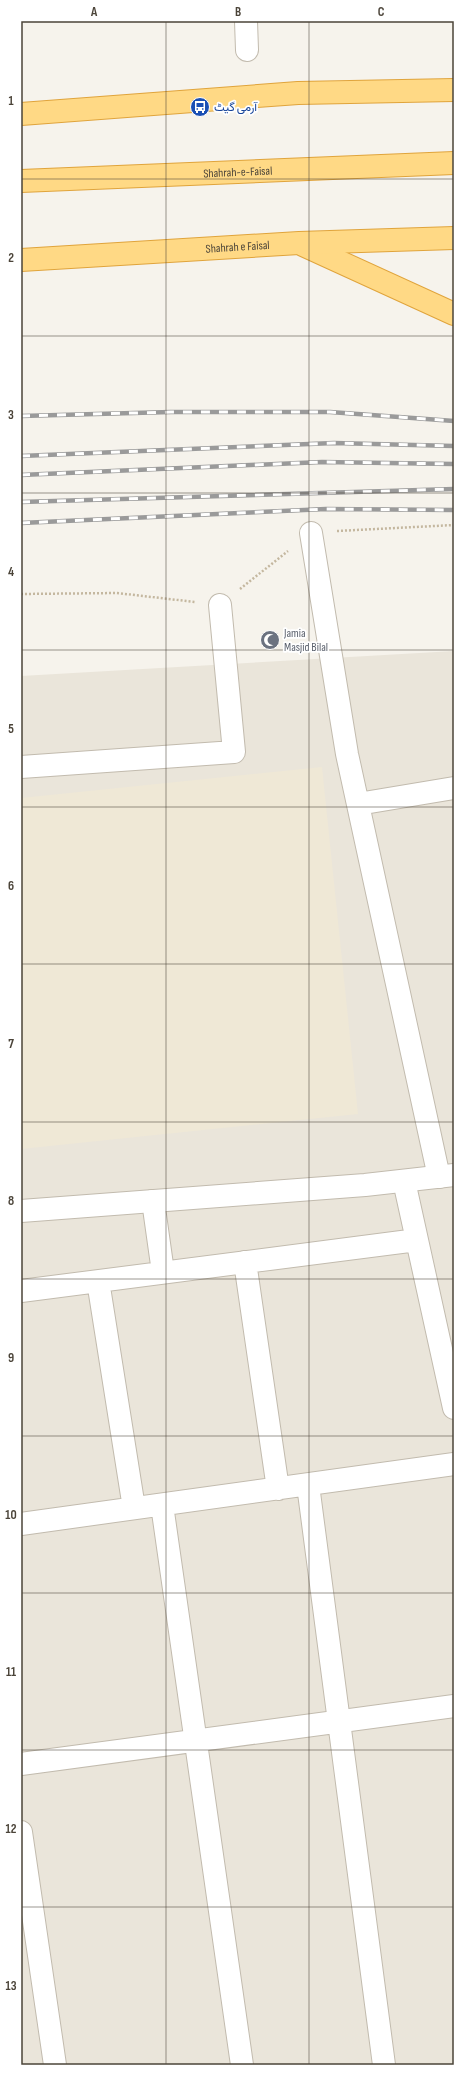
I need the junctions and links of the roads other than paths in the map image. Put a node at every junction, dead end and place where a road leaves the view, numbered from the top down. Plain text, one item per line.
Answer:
1 (246, 21) edge
2 (247, 50) dead end
3 (454, 90) edge
4 (21, 114) edge
5 (454, 163) edge
6 (21, 181) edge
7 (454, 238) edge
8 (299, 243) junction
9 (21, 260) edge
10 (454, 314) edge
11 (310, 533) road end
12 (220, 606) road end
13 (21, 767) edge
14 (454, 788) edge
15 (358, 804) junction
16 (446, 1176) edge
17 (404, 1181) junction
18 (154, 1201) junction
19 (21, 1211) edge
20 (417, 1240) junction
21 (245, 1262) junction
22 (163, 1272) junction
23 (98, 1281) junction
24 (21, 1291) edge
25 (454, 1408) edge
26 (454, 1464) edge
27 (308, 1485) junction
28 (278, 1489) junction
29 (162, 1504) junction
30 (134, 1508) junction
31 (21, 1524) edge
32 (454, 1706) edge
33 (339, 1721) junction
34 (195, 1741) junction
35 (21, 1764) edge
36 (21, 1832) edge
37 (55, 2065) edge
38 (242, 2065) edge
39 (384, 2065) edge

1 - 2 street
3 - 4 highway
5 - 6 highway, Shahrah-e-Faisal
7 - 8 highway, Shahrah e Faisal
8 - 9 highway, Shahrah e Faisal
8 - 10 highway
11 - 15 street
12 - 13 street
14 - 15 street
15 - 16 street
16 - 17 street
17 - 18 street
17 - 20 street
18 - 19 street
18 - 22 street
20 - 21 street
20 - 25 street
21 - 22 street
21 - 28 street
22 - 23 street
23 - 24 street
23 - 30 street
26 - 27 street
27 - 28 street
27 - 33 street
28 - 29 street
29 - 30 street
29 - 34 street
30 - 31 street
32 - 33 street
33 - 34 street
33 - 39 street
34 - 35 street
34 - 38 street
36 - 37 street

